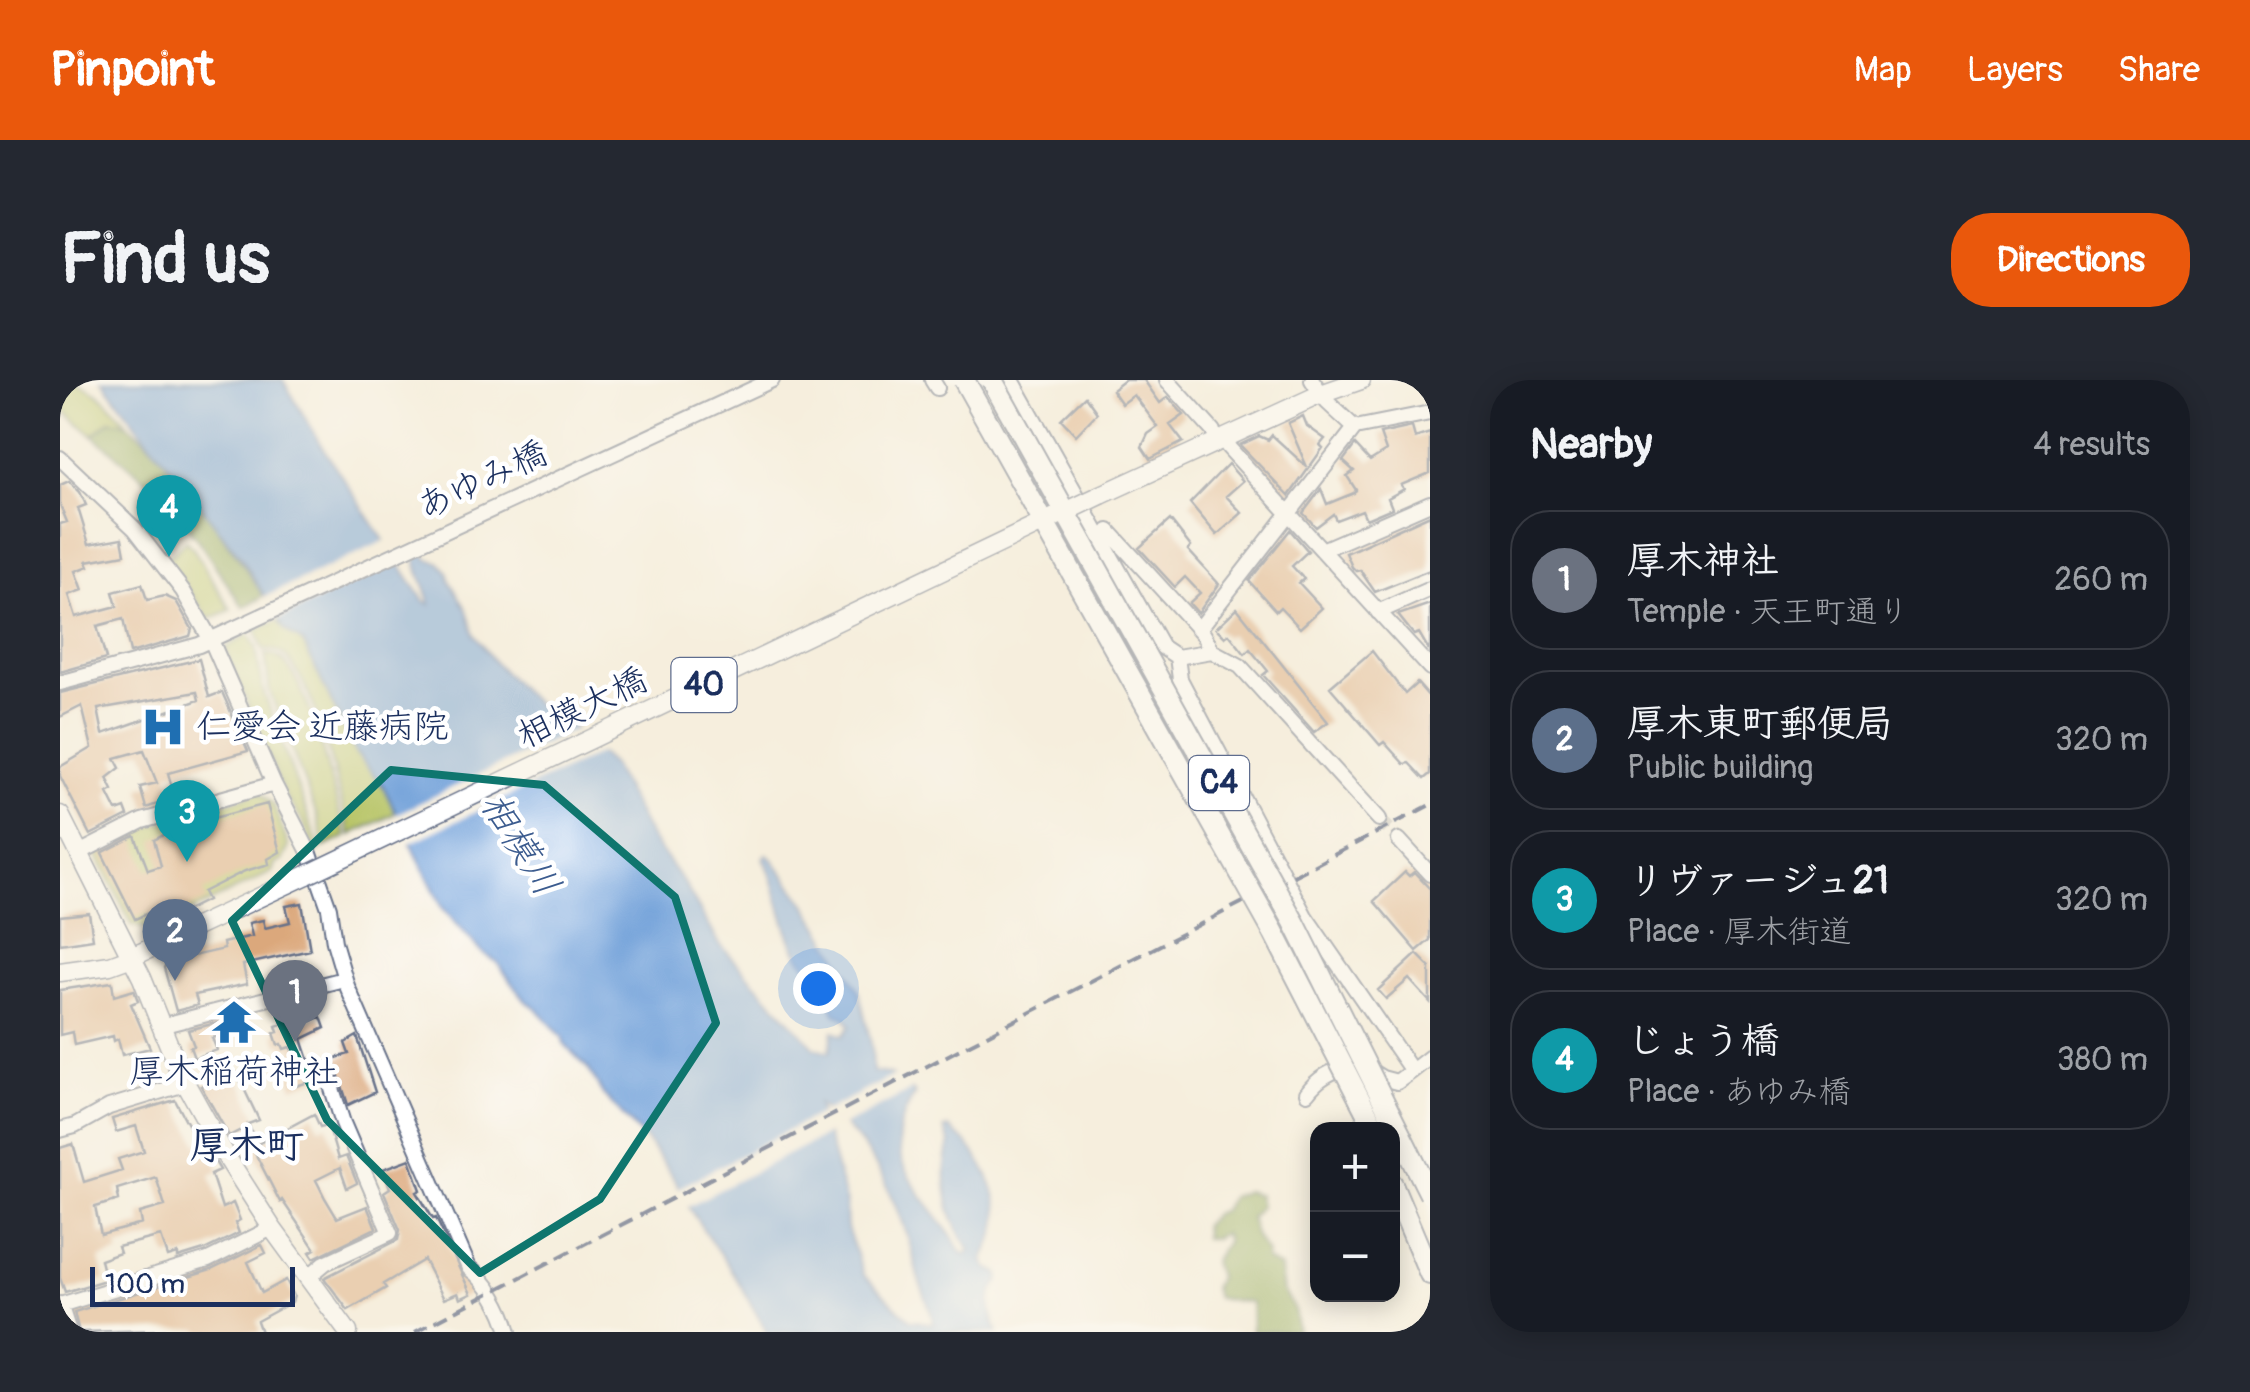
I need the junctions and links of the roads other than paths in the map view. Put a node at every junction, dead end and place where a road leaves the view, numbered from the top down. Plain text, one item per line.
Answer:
1 (772, 380) edge
2 (964, 380) edge
3 (992, 380) edge
4 (1012, 380) edge
5 (1167, 380) edge
6 (1361, 380) edge
7 (1316, 387) edge
8 (1430, 413) edge
9 (1356, 428) junction
10 (1213, 431) dead end
11 (1228, 447) dead end
12 (60, 458) edge
13 (1430, 503) edge
14 (1289, 515) junction
15 (1109, 531) dead end
16 (1322, 550) junction
17 (1430, 589) edge
18 (1378, 612) junction
19 (1199, 629) junction
20 (215, 638) junction
21 (1212, 651) junction
22 (1177, 657) junction
23 (1430, 668) edge
24 (60, 683) edge
25 (274, 784) junction
26 (60, 815) edge
27 (1380, 820) tunnel mouth
28 (1399, 840) tunnel mouth
29 (80, 853) junction
30 (1428, 868) edge
31 (1274, 933) junction
32 (132, 957) junction
33 (60, 972) edge
34 (344, 979) junction
35 (160, 1026) junction
36 (1353, 1036) junction
37 (1430, 1057) edge
38 (326, 1070) dead end
39 (1412, 1071) junction
40 (186, 1084) junction
41 (1307, 1094) dead end
42 (1362, 1122) edge
43 (1371, 1122) edge
44 (60, 1130) edge
45 (1430, 1173) edge
46 (1400, 1179) edge
47 (1430, 1194) edge
48 (1400, 1203) edge
49 (272, 1228) junction
50 (1430, 1239) edge
51 (1430, 1274) edge
52 (307, 1278) junction
53 (60, 1305) edge
54 (69, 1332) edge
55 (348, 1332) edge
56 (509, 1332) edge

1 - 20 street, あゆみ橋
2 - 31 highway, C4, bridge
3 - 36 highway, C4, bridge
4 - 22 street
5 - 10 street
6 - 7 main road, 40
7 - 9 street
7 - 32 main road, 相模大橋 / 40, bridge
8 - 9 street
9 - 14 street
11 - 14 street
12 - 20 street
13 - 16 street
14 - 16 street
14 - 19 street
15 - 19 street
16 - 18 street
17 - 18 street
18 - 23 street
19 - 21 street
20 - 24 street, あゆみ橋
20 - 25 street
21 - 22 street
21 - 27 street
22 - 39 street
25 - 29 street
25 - 34 street
26 - 29 main road
28 - 30 street
29 - 32 main road
31 - 42 highway, bridge
31 - 43 highway, C4, bridge
32 - 33 main road
32 - 35 main road
34 - 35 street
34 - 56 street
35 - 40 main road
36 - 45 highway, bridge
36 - 47 highway, C4, bridge
37 - 39 street
38 - 52 street
39 - 41 street
40 - 44 street
40 - 49 main road
46 - 50 highway
48 - 51 highway
49 - 52 main road
49 - 53 street
52 - 55 main road
53 - 54 street

